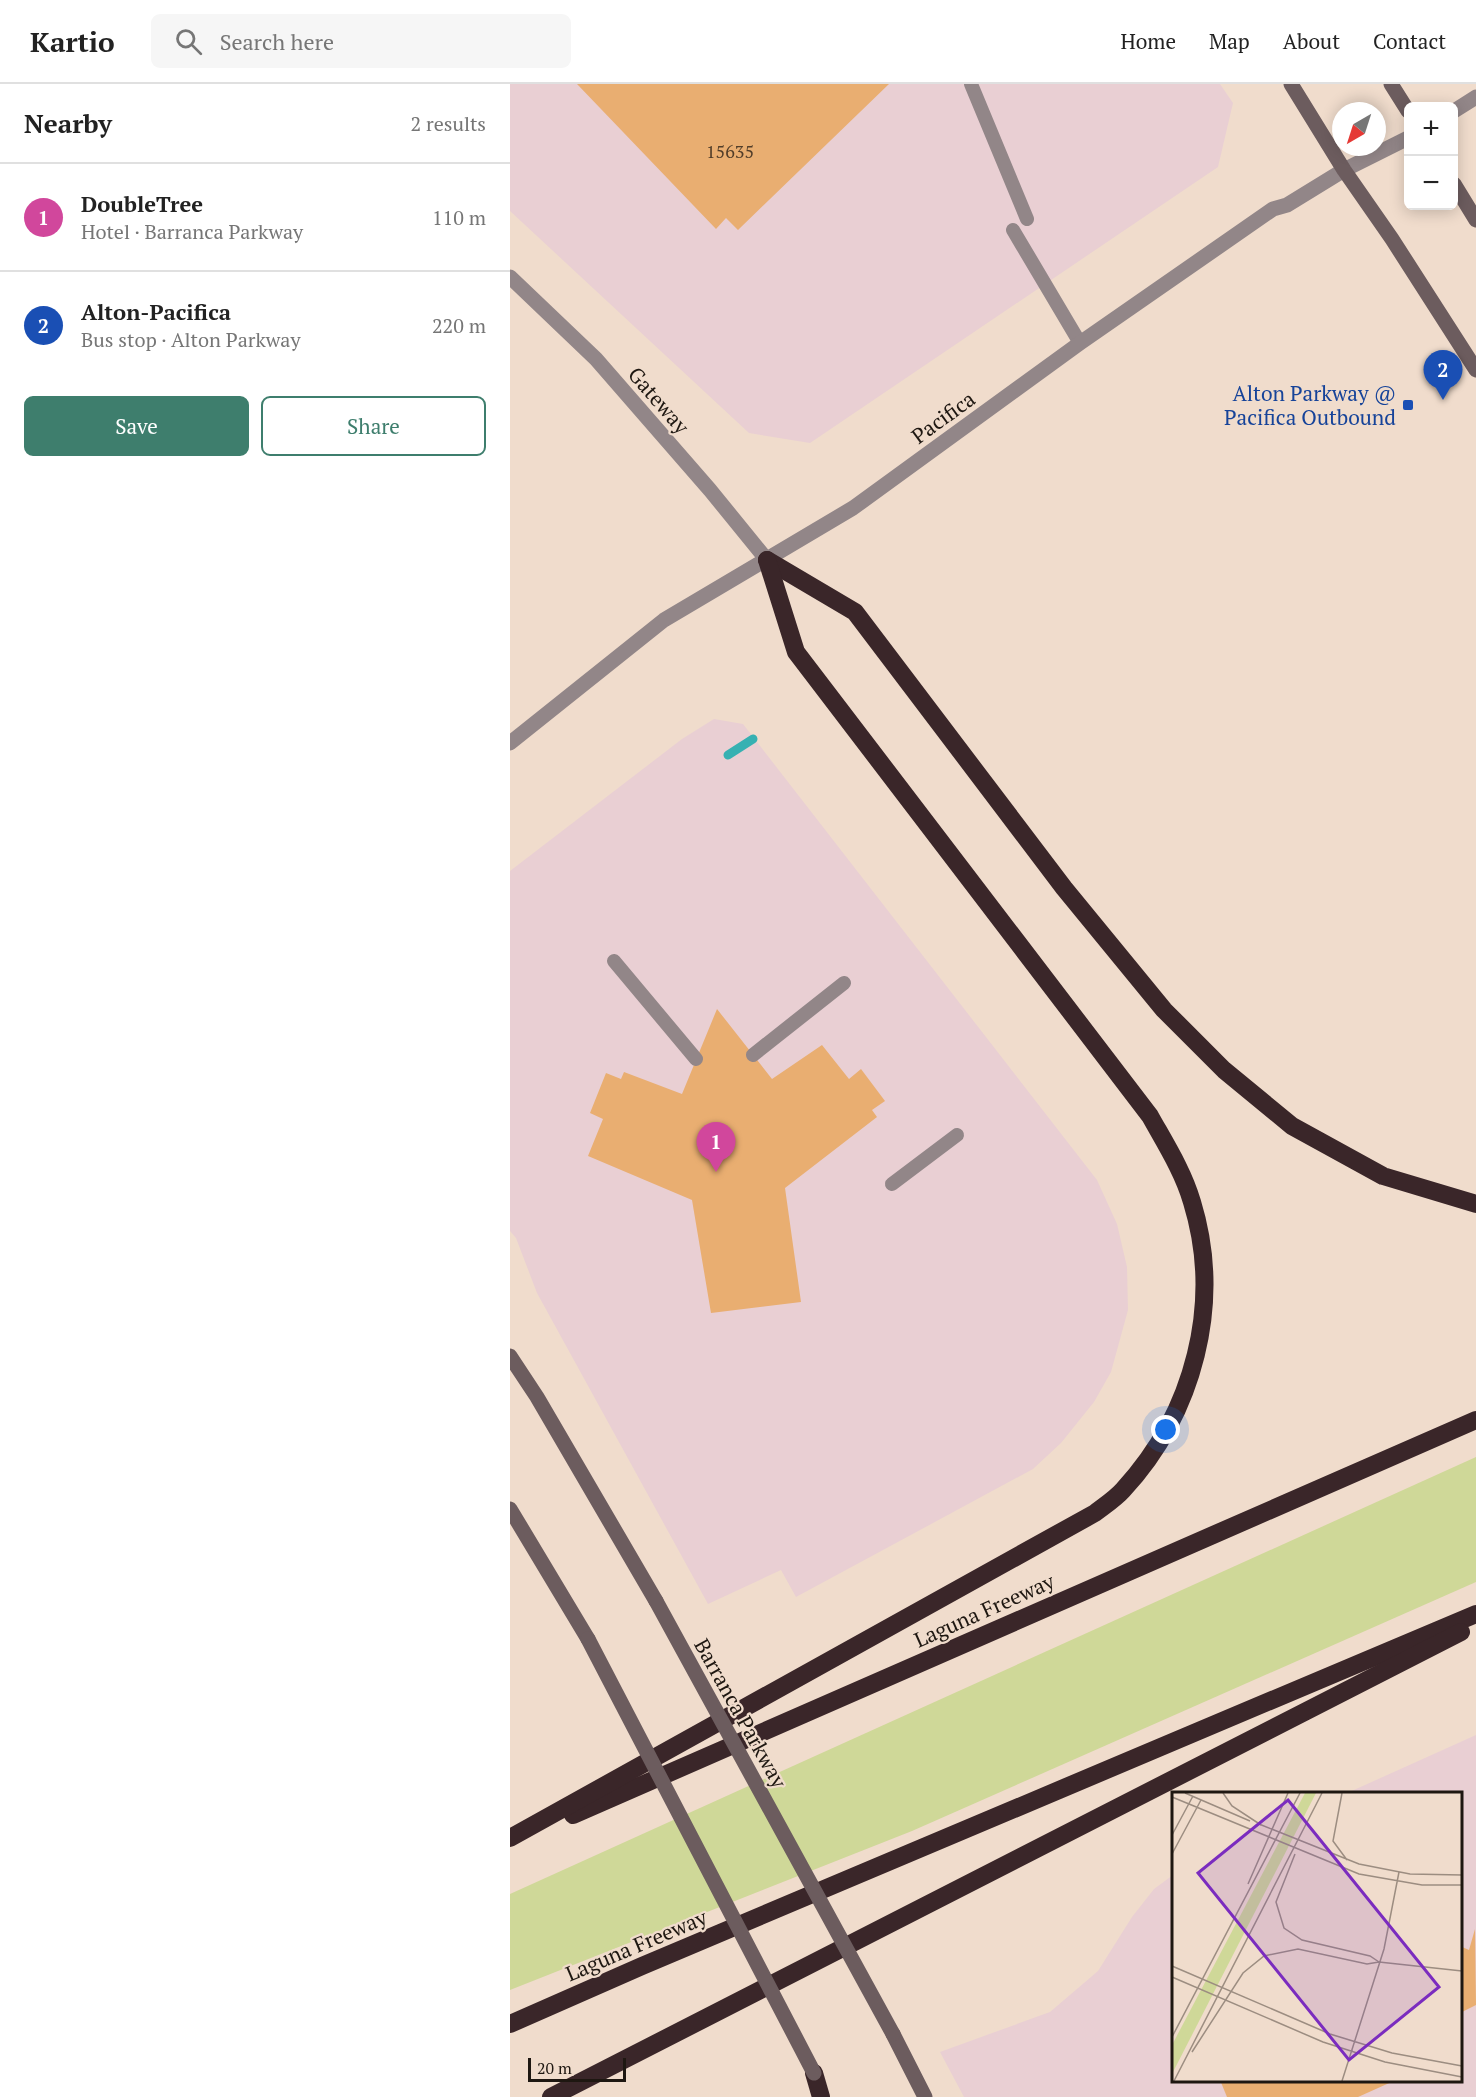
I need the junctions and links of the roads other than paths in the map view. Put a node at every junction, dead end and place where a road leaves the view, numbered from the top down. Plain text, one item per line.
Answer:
1 (971, 84) edge
2 (1291, 84) edge
3 (1391, 84) edge
4 (1476, 97) edge
5 (1404, 105) edge
6 (1458, 108) edge
7 (1404, 140) edge
8 (1344, 170) junction
9 (1458, 191) edge
10 (1027, 219) dead end
11 (1476, 220) edge
12 (1013, 230) dead end
13 (510, 277) edge
14 (1080, 343) junction
15 (1476, 370) edge
16 (767, 560) junction
17 (510, 743) edge
18 (614, 961) dead end
19 (844, 983) dead end
20 (753, 1055) dead end
21 (696, 1059) dead end
22 (957, 1135) dead end
23 (892, 1184) dead end
24 (1476, 1204) edge
25 (510, 1356) edge
26 (1476, 1420) edge
27 (510, 1509) edge
28 (1476, 1614) edge
29 (1476, 1624) edge
30 (510, 1838) edge
31 (510, 1842) edge
32 (510, 2024) edge
33 (814, 2073) junction
34 (551, 2097) edge
35 (821, 2097) edge
36 (827, 2097) edge
37 (925, 2097) edge

1 - 10 lane
2 - 8 main road
3 - 5 main road
4 - 6 street
7 - 8 street, Pacifica
8 - 14 street, Pacifica
8 - 15 main road
9 - 11 main road
12 - 14 lane
13 - 16 street, Gateway
14 - 16 street, Pacifica
16 - 17 street, Pacifica
16 - 24 highway
16 - 30 highway
18 - 21 lane
19 - 20 lane
22 - 23 lane
25 - 37 main road, Barranca Parkway, bridge
26 - 31 highway, Laguna Freeway
27 - 33 main road, bridge
28 - 32 highway, Laguna Freeway
29 - 34 highway
33 - 35 highway
33 - 36 main road

